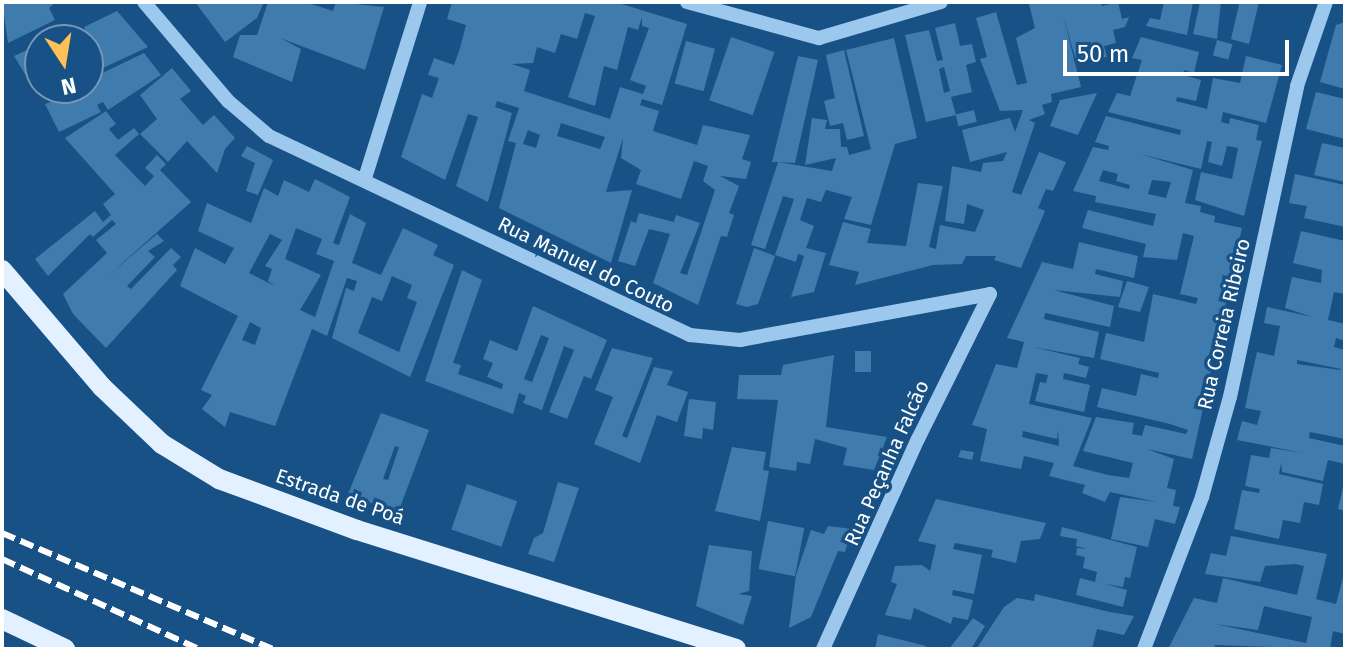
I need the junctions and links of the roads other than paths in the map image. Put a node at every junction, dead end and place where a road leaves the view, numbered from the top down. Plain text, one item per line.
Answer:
1 (144, 2) edge
2 (420, 2) edge
3 (687, 2) edge
4 (941, 2) edge
5 (1326, 2) edge
6 (719, 7) edge
7 (365, 178) junction
8 (2, 270) edge
9 (990, 294) joint
10 (2, 619) edge
11 (54, 647) edge
12 (736, 649) edge
13 (823, 649) edge
14 (1144, 649) edge

1 - 7 street, Rua Manuel do Couto
2 - 7 street
3 - 6 street
4 - 6 street
5 - 14 street, Rua Correia Ribeiro
7 - 9 street, Rua Manuel do Couto
8 - 12 main road, Estrada de Poá
9 - 13 street, Rua Peçanha Falcão
10 - 11 main road

